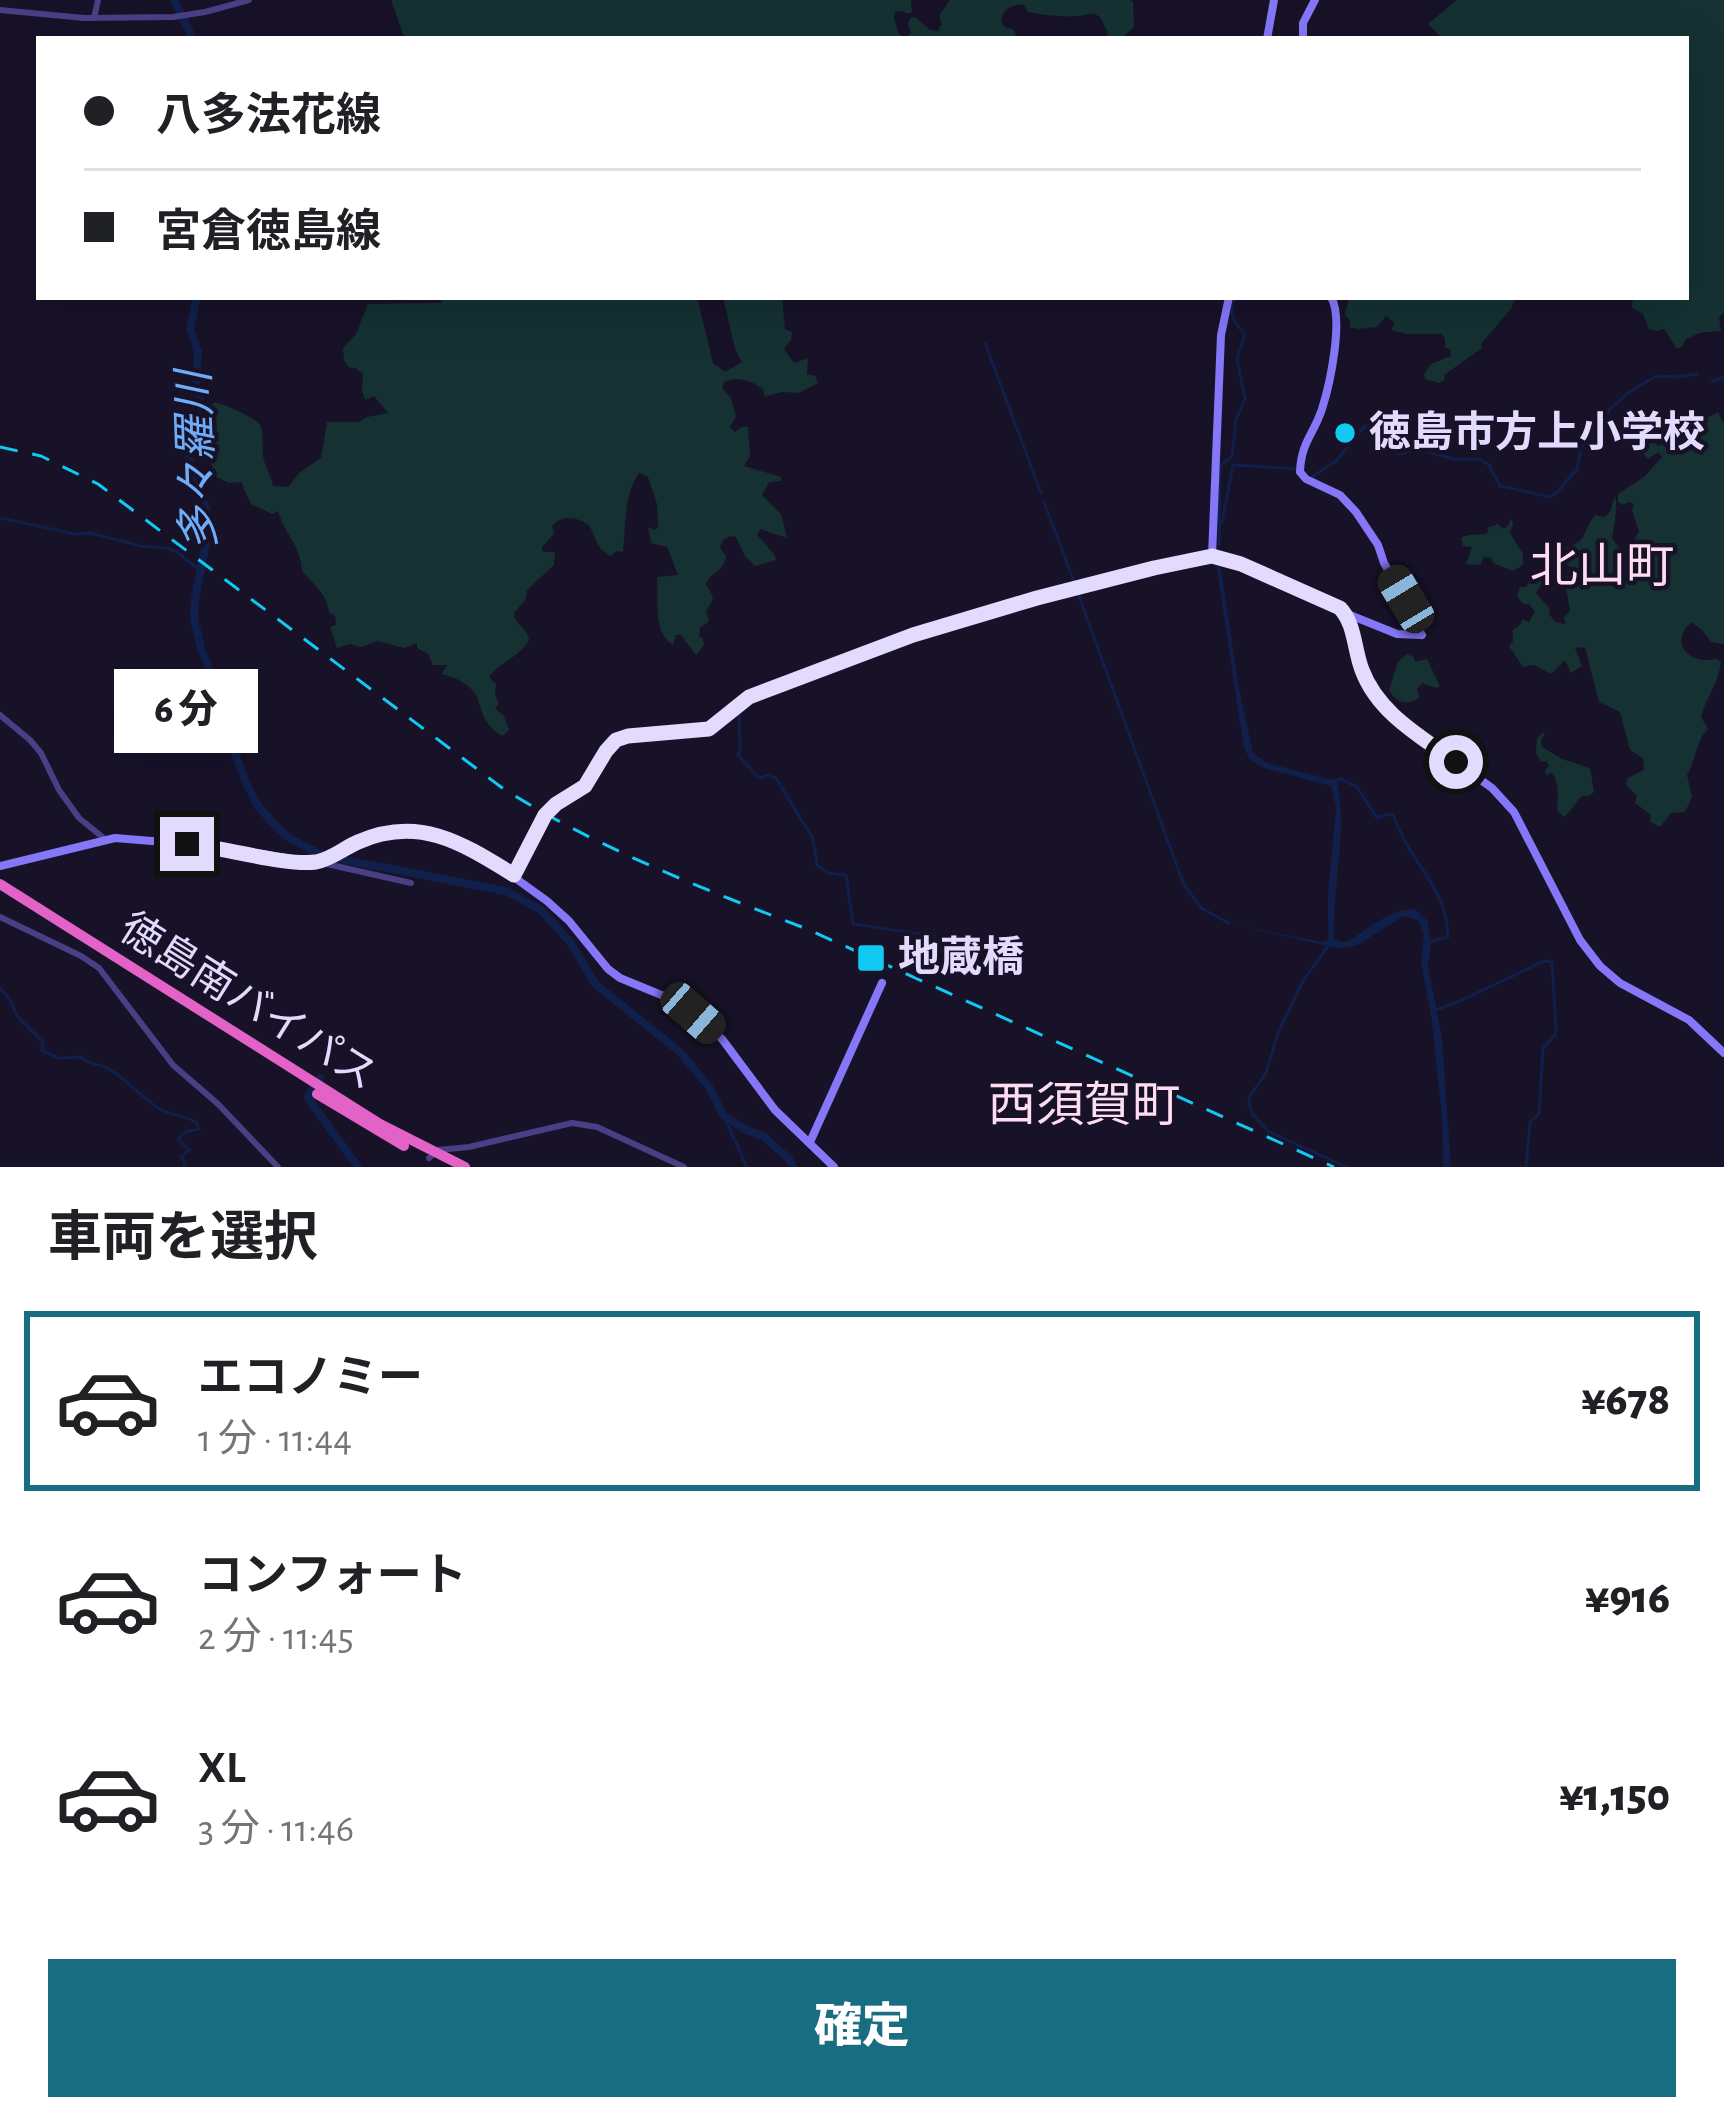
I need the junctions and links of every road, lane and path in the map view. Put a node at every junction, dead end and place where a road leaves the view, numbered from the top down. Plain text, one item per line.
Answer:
1 (98, 0) edge
2 (249, 0) edge
3 (1274, 0) edge
4 (1315, 0) edge
5 (0, 10) edge
6 (94, 18) junction
7 (1268, 36) edge
8 (1304, 36) edge
9 (1228, 300) edge
10 (1332, 300) edge
11 (1212, 556) junction
12 (1345, 613) junction
13 (0, 715) edge
14 (102, 840) junction
15 (320, 861) junction
16 (0, 866) edge
17 (514, 875) junction
18 (412, 883) dead end
19 (0, 888) edge
20 (0, 917) edge
21 (882, 983) dead end
22 (1724, 1053) edge
23 (809, 1142) junction
24 (431, 1155) junction
25 (278, 1167) edge
26 (450, 1167) edge
27 (465, 1167) edge
28 (684, 1167) edge
29 (834, 1167) edge

1 - 6 street
2 - 6 street
3 - 7 main road
4 - 8 main road
5 - 6 street
9 - 11 main road
10 - 12 main road
11 - 12 main road
11 - 17 main road
12 - 22 main road
13 - 14 street
14 - 15 main road
14 - 16 main road
15 - 17 main road
15 - 18 street
17 - 23 main road
19 - 24 highway, 徳島南バイパス
20 - 25 street
21 - 23 main road
23 - 29 main road
24 - 26 highway, 徳島南バイパス
24 - 27 highway, 徳島南バイパス
24 - 28 street

